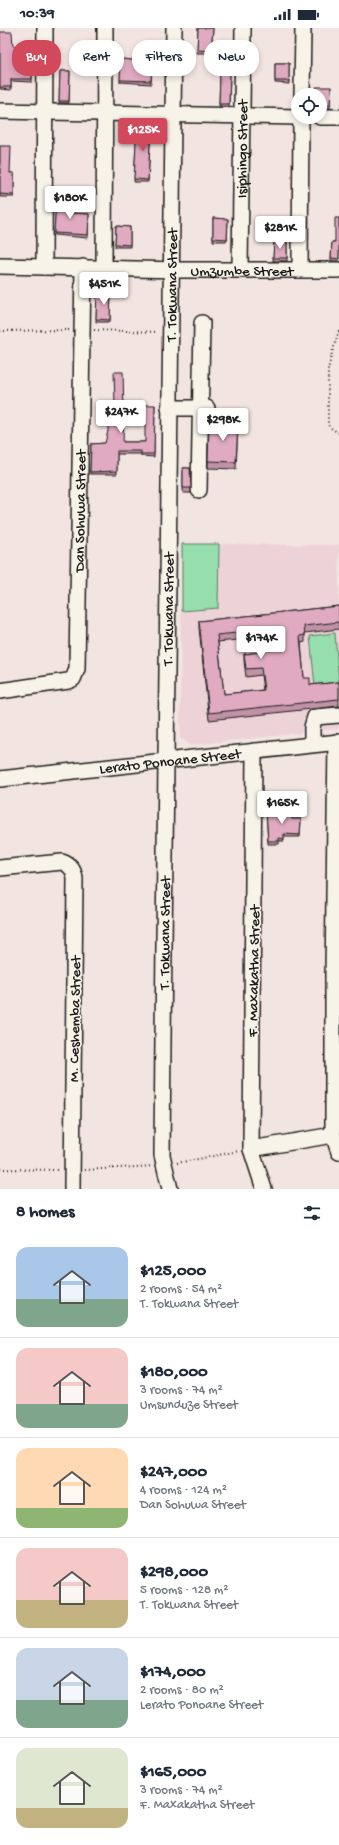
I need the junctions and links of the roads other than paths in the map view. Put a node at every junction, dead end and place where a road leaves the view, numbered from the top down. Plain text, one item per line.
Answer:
1 (46, 28) edge
2 (105, 28) edge
3 (174, 28) edge
4 (243, 28) edge
5 (303, 28) edge
6 (302, 88) edge
7 (0, 111) edge
8 (45, 111) junction
9 (104, 112) junction
10 (173, 115) junction
11 (242, 116) junction
12 (291, 117) edge
13 (327, 117) edge
14 (339, 117) edge
15 (301, 124) edge
16 (0, 266) edge
17 (44, 267) junction
18 (84, 267) junction
19 (104, 267) junction
20 (240, 269) junction
21 (171, 270) junction
22 (300, 270) junction
23 (339, 270) edge
24 (202, 323) dead end
25 (169, 408) junction
26 (204, 408) junction
27 (199, 490) dead end
28 (0, 690) edge
29 (339, 714) edge
30 (338, 742) edge
31 (312, 744) junction
32 (254, 751) junction
33 (166, 761) junction
34 (0, 779) edge
35 (0, 868) edge
36 (333, 1135) junction
37 (251, 1149) junction
38 (339, 1152) edge
39 (72, 1189) edge
40 (170, 1189) edge
41 (264, 1189) edge

1 - 8 street
2 - 9 street
3 - 10 street, T. Tokwana Street
4 - 11 street, Isiphingo Street
5 - 6 street
7 - 8 street
8 - 9 street
8 - 17 street
9 - 10 street
9 - 19 street
10 - 11 street
10 - 21 street, T. Tokwana Street
11 - 12 street
11 - 20 street, Isiphingo Street
13 - 14 street
15 - 22 street
16 - 17 street, Umzumbe Street
17 - 18 street, Umzumbe Street
18 - 19 street, Umzumbe Street
18 - 28 street, Dan Sohuwa Street
19 - 21 street, Umzumbe Street
20 - 21 street, Umzumbe Street
20 - 22 street, Umzumbe Street
21 - 25 street, T. Tokwana Street
22 - 23 street, Umzumbe Street
24 - 26 street
25 - 26 street
25 - 33 street, T. Tokwana Street
26 - 27 street
29 - 31 street
30 - 31 street, Lerato Ponoane Street
30 - 36 street
31 - 32 street, Lerato Ponoane Street
32 - 33 street, Lerato Ponoane Street
32 - 37 street, F. Maxakatha Street
33 - 34 street, Lerato Ponoane Street
33 - 40 street, T. Tokwana Street
35 - 39 street, M. Ceshemba Street
36 - 37 street
36 - 38 street
37 - 41 street, F. Maxakatha Street

